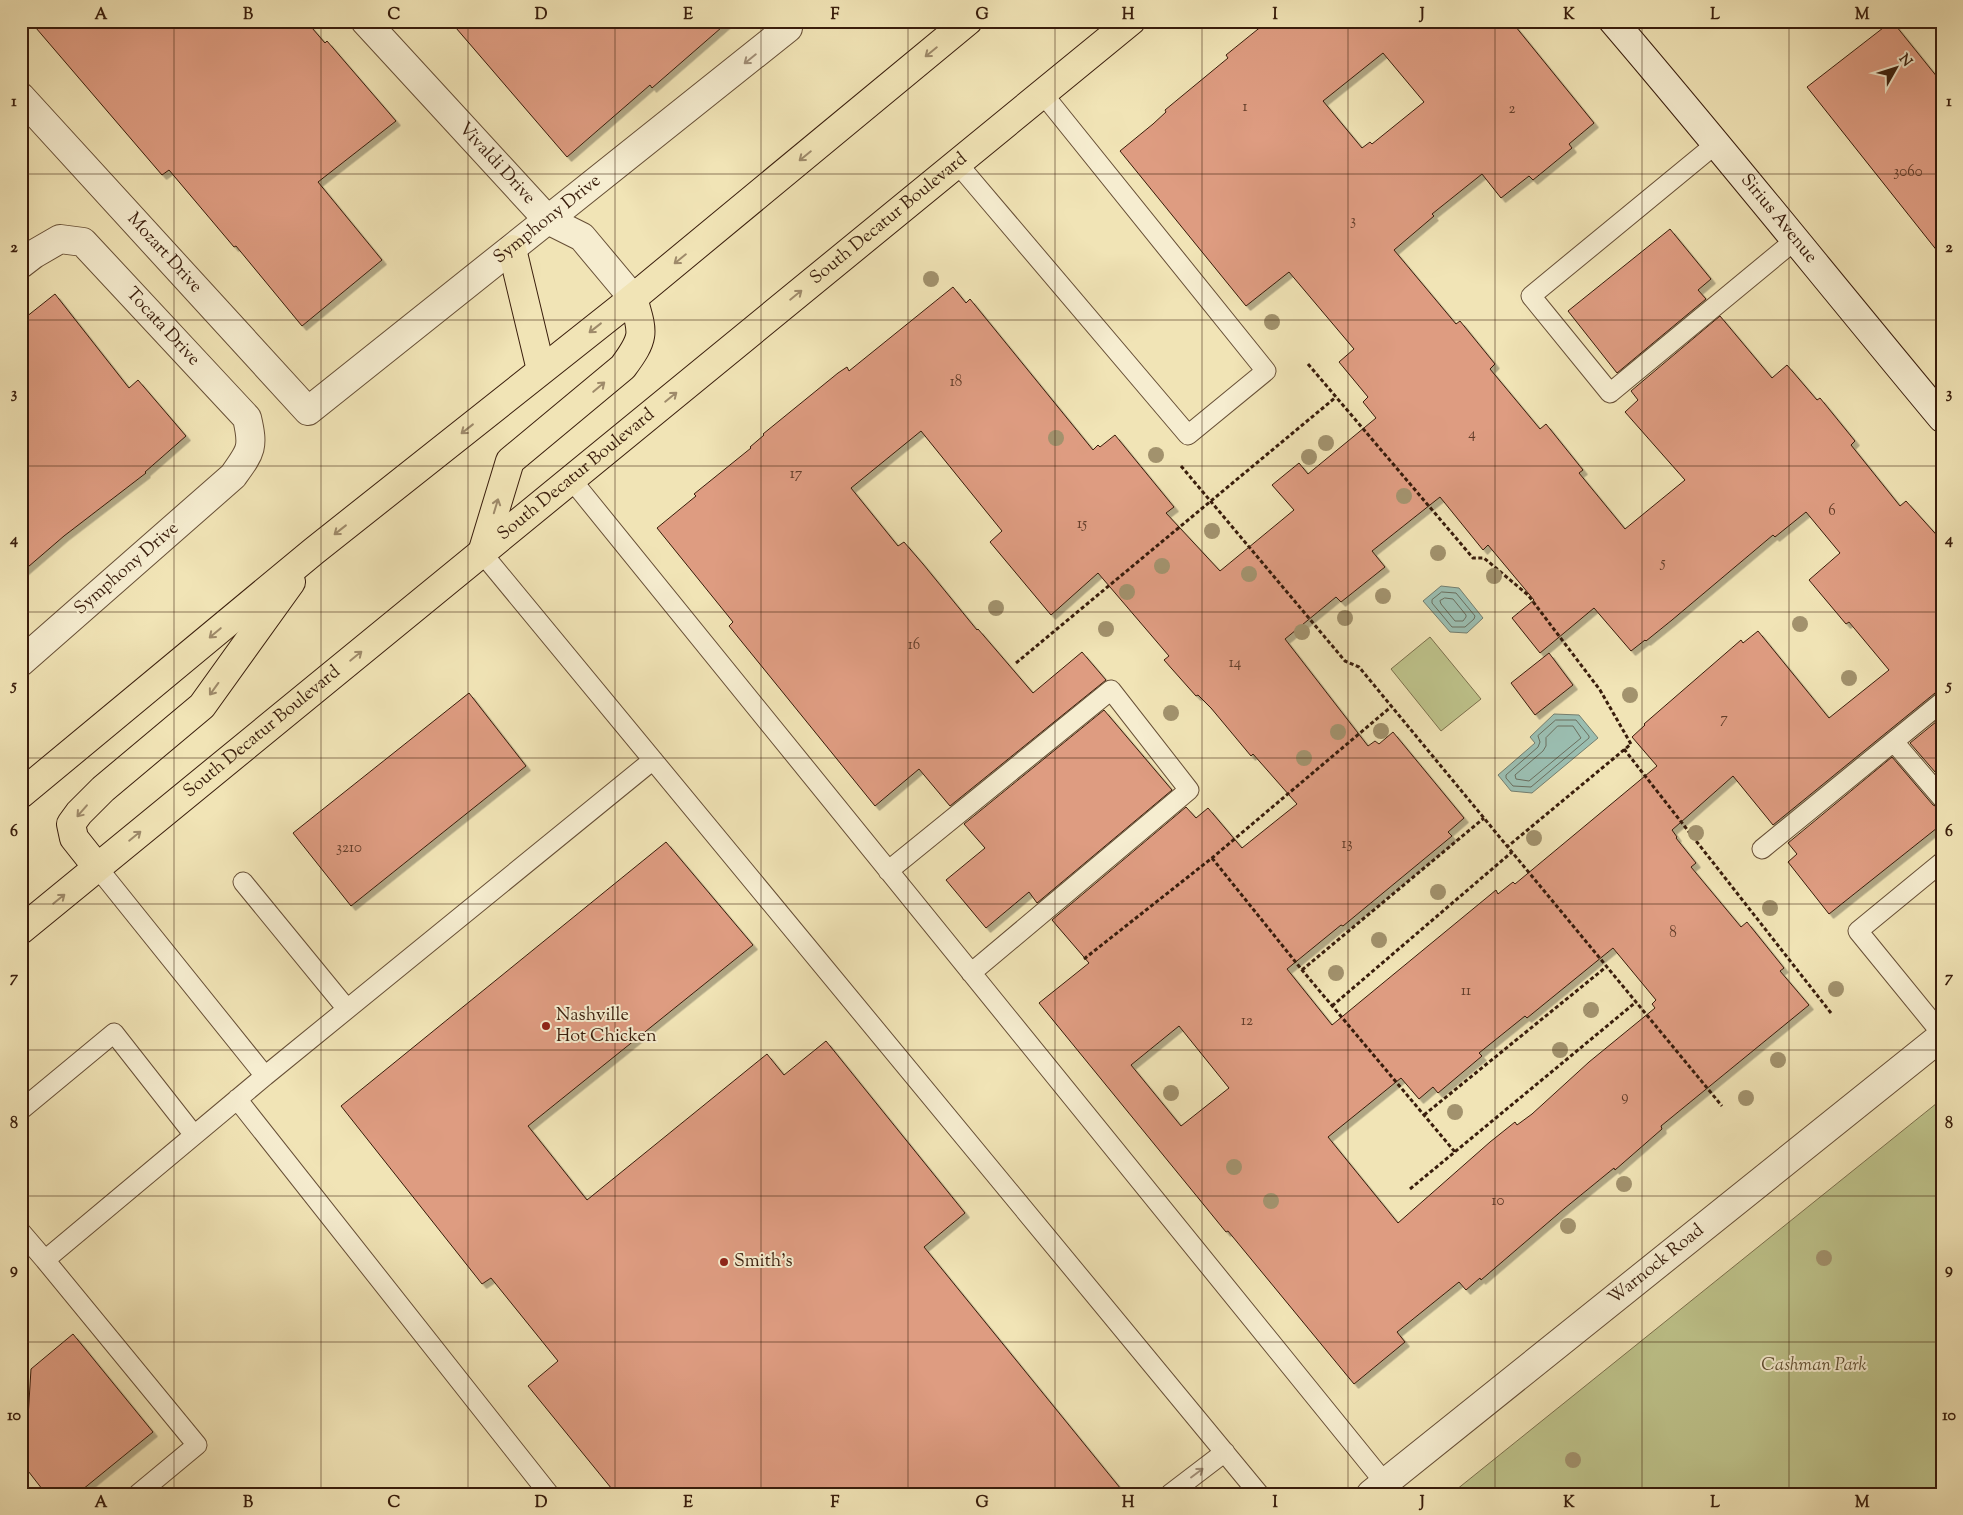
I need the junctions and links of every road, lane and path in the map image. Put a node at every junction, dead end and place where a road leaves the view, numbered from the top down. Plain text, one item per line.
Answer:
1 (365, 21) edge
2 (968, 21) edge
3 (1131, 21) edge
4 (1613, 21) edge
5 (785, 25) edge
6 (1042, 94) junction
7 (21, 97) edge
8 (1717, 143) junction
9 (957, 163) junction
10 (548, 220) junction
11 (1794, 241) junction
12 (512, 249) junction
13 (21, 264) edge
14 (633, 298) junction
15 (1308, 364) dead end
16 (541, 370) junction
17 (1336, 397) junction
18 (308, 412) joint
19 (1942, 418) edge
20 (1188, 435) junction
21 (233, 476) joint
22 (571, 479) junction
23 (1210, 501) junction
24 (314, 551) junction
25 (482, 552) junction
26 (21, 662) edge
27 (1016, 663) dead end
28 (1942, 702) edge
29 (1392, 706) junction
30 (1894, 742) junction
31 (1624, 750) junction
32 (653, 760) junction
33 (21, 794) edge
34 (1942, 798) edge
35 (1484, 818) junction
36 (1507, 847) junction
37 (1762, 849) dead end
38 (1512, 852) junction
39 (1212, 858) junction
40 (1942, 862) edge
41 (97, 867) junction
42 (888, 871) junction
43 (243, 882) dead end
44 (21, 930) edge
45 (1084, 959) dead end
46 (1606, 967) junction
47 (1302, 970) junction
48 (971, 973) junction
49 (1636, 1002) junction
50 (1332, 1006) junction
51 (347, 1009) junction
52 (1831, 1013) dead end
53 (1942, 1035) edge
54 (265, 1076) junction
55 (237, 1099) junction
56 (1722, 1106) dead end
57 (21, 1110) edge
58 (1424, 1115) junction
59 (194, 1135) junction
60 (1455, 1152) junction
61 (1410, 1189) dead end
62 (21, 1232) edge
63 (45, 1260) junction
64 (1225, 1452) junction
65 (1378, 1488) edge
66 (138, 1494) edge
67 (549, 1494) edge
68 (1170, 1494) edge
69 (1259, 1494) edge

1 - 10 street, Vivaldi Drive
2 -> 14 main road
3 - 6 main road, South Decatur Boulevard
4 - 8 street, Sirius Avenue
5 -> 10 street, Symphony Drive
6 - 9 main road, South Decatur Boulevard
6 - 20 lane
7 - 18 street, Mozart Drive
8 - 11 street, Sirius Avenue
8 - 11 lane
9 - 20 lane
22 -> 9 main road, South Decatur Boulevard
10 - 12 street, Symphony Drive
10 - 14 street, Vivaldi Drive
11 - 19 street, Sirius Avenue
12 - 16 main road
12 - 18 street, Symphony Drive
13 - 21 street, Tocata Drive
14 -> 16 main road
25 -> 14 main road
15 - 17 path
16 -> 24 main road
17 - 23 path
17 - 31 path
20 - 23 path
21 - 26 street, Symphony Drive
22 - 25 main road, South Decatur Boulevard
22 - 42 lane
23 - 27 path
23 - 29 path
24 -> 33 main road
24 -> 41 main road
25 - 32 lane
41 -> 25 main road, South Decatur Boulevard
28 - 30 lane
29 - 35 path
29 - 39 path
30 - 34 lane
30 - 37 lane
31 - 36 path
31 - 52 path
32 - 51 lane
32 - 64 lane
35 - 36 path
35 - 47 path
36 - 38 path
38 - 46 path
38 - 50 path
39 - 45 path
39 - 47 path
40 - 53 lane
44 -> 41 main road, South Decatur Boulevard
41 - 54 lane
42 - 48 lane
42 - 48 lane
43 - 51 lane
46 - 49 path
46 - 58 path
47 - 50 path
48 - 65 lane
49 - 56 path
49 - 60 path
50 - 58 path
51 - 54 lane
53 - 65 street, Warnock Road
54 - 55 lane
55 - 59 lane
55 - 67 lane
57 - 59 lane
58 - 60 path
59 - 63 lane
60 - 61 path
62 - 63 lane
63 - 66 lane
68 -> 64 lane
64 - 69 lane

